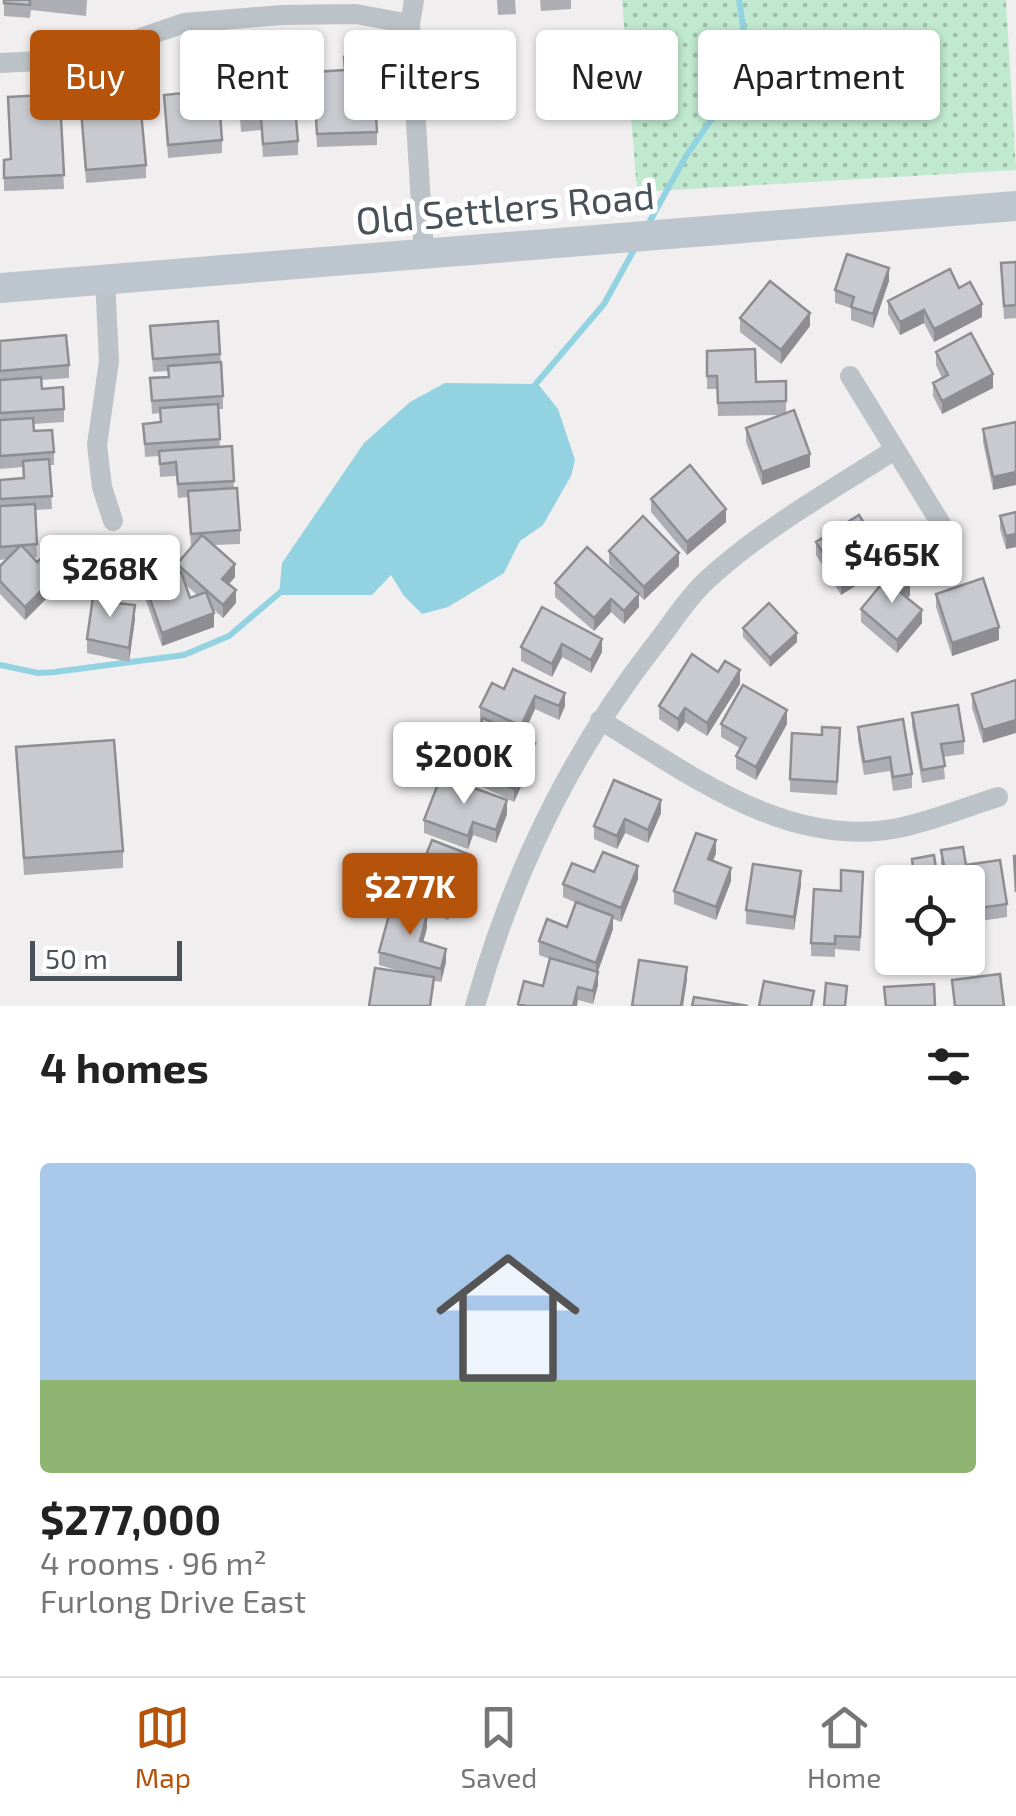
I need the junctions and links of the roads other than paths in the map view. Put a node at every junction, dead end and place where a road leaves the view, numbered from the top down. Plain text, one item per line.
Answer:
1 (414, 0) edge
2 (410, 24) junction
3 (0, 63) edge
4 (1016, 206) edge
5 (424, 254) junction
6 (105, 280) junction
7 (0, 288) edge
8 (850, 376) dead end
9 (894, 450) junction
10 (113, 522) dead end
11 (943, 527) dead end
12 (600, 720) junction
13 (998, 797) dead end
14 (475, 1006) edge

1 - 2 street
2 - 3 street
2 - 5 street
4 - 5 main road, Old Settlers Road
5 - 6 main road, Old Settlers Road
6 - 7 main road, Old Settlers Road
6 - 10 street
8 - 9 street
9 - 11 street
9 - 12 street
12 - 13 street
12 - 14 street

